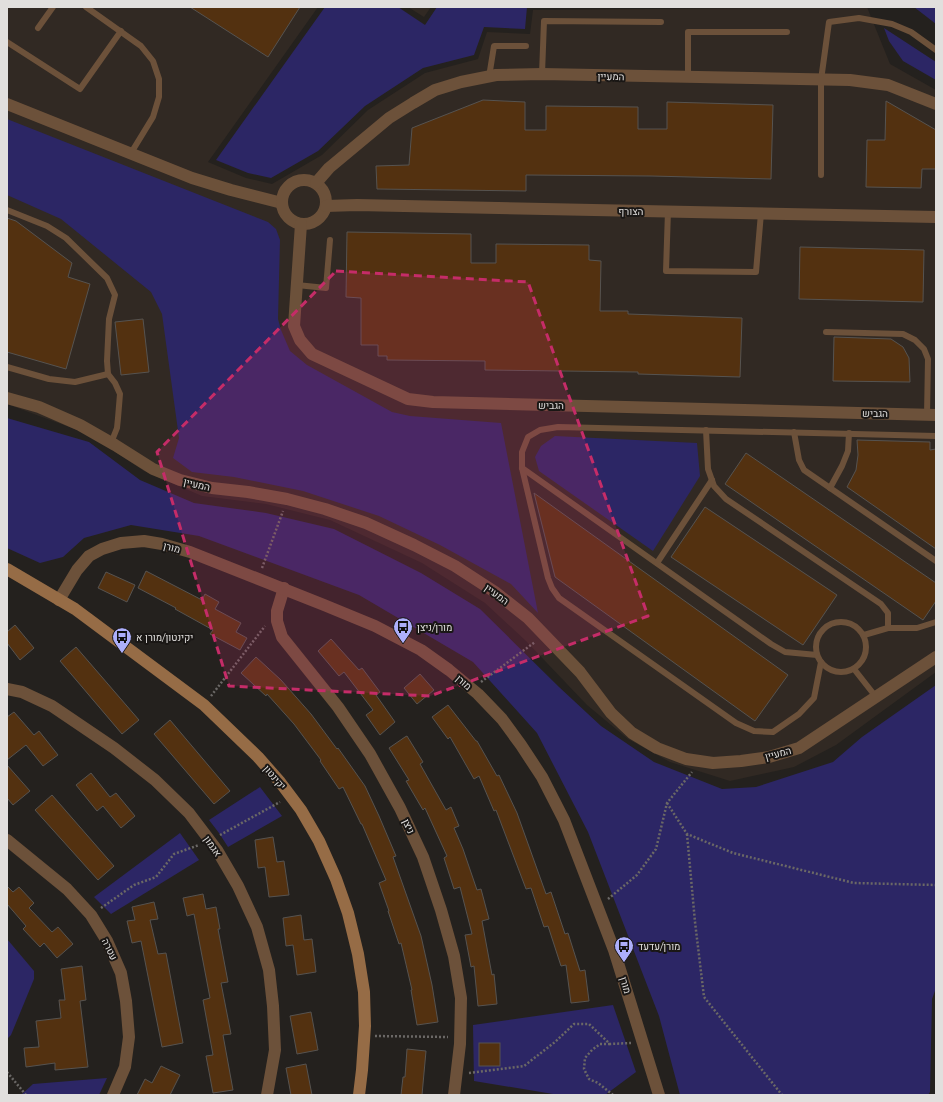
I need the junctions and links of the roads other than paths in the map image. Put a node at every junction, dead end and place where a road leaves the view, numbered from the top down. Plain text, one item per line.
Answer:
1 (53, 7) edge
2 (86, 7) edge
3 (661, 22) dead end
4 (38, 28) dead end
5 (120, 31) junction
6 (787, 32) dead end
7 (7, 42) edge
8 (526, 46) dead end
9 (936, 50) edge
10 (542, 74) junction
11 (489, 77) junction
12 (688, 77) junction
13 (821, 80) junction
14 (7, 104) edge
15 (936, 104) edge
16 (131, 153) junction
17 (821, 175) dead end
18 (316, 183) junction
19 (282, 203) junction
20 (326, 206) junction
21 (7, 210) edge
22 (668, 211) junction
23 (761, 213) junction
24 (936, 216) edge
25 (301, 224) junction
26 (330, 240) dead end
27 (297, 285) junction
28 (826, 332) dead end
29 (7, 368) edge
30 (108, 374) junction
31 (7, 398) edge
32 (932, 415) edge
33 (706, 430) junction
34 (794, 432) junction
35 (849, 434) junction
36 (936, 436) edge
37 (111, 443) junction
38 (522, 468) junction
39 (712, 480) junction
40 (830, 488) junction
41 (936, 561) edge
42 (657, 563) junction
43 (7, 569) edge
44 (284, 588) junction
45 (59, 600) junction
46 (936, 622) edge
47 (888, 628) junction
48 (864, 635) junction
49 (817, 655) junction
50 (936, 657) edge
51 (821, 662) junction
52 (854, 669) junction
53 (7, 689) edge
54 (876, 697) junction
55 (7, 840) edge
56 (656, 1094) edge
57 (114, 1095) edge
58 (267, 1095) edge
59 (359, 1095) edge
60 (454, 1095) edge

1 - 4 lane
2 - 5 lane
3 - 10 lane
5 - 7 lane
5 - 16 lane
6 - 12 lane
8 - 11 lane
9 - 13 lane
10 - 11 street, המעיין
10 - 12 street, המעיין
11 - 18 street, המעיין
12 - 13 street, המעיין
13 - 15 street, המעיין
13 - 17 lane
14 - 16 street
16 - 19 street
18 - 19 street
18 - 20 street
19 - 25 street
20 - 22 street, הצורף
20 - 25 street
21 - 30 lane
22 - 23 street, הצורף
22 - 23 lane
23 - 24 street, הצורף
25 - 27 street, הגביש
26 - 27 lane
27 - 32 street, הגביש
28 - 32 lane
29 - 30 lane
30 - 37 lane
31 - 37 street, המעיין
33 - 34 lane
33 - 38 lane
33 - 39 lane
34 - 35 lane
34 - 40 lane
35 - 36 lane
35 - 40 lane
37 - 54 street, המעיין
38 - 42 lane
38 - 51 lane
39 - 42 lane
39 - 47 lane
40 - 41 lane
42 - 49 lane
43 - 45 street, יקינטון
44 - 45 street, מורן
44 - 56 street, מורן
44 - 60 street, ניצן
45 - 59 street, יקינטון
46 - 47 lane
47 - 48 lane
48 - 49 lane
48 - 52 lane
49 - 51 lane
50 - 54 street, המעיין
51 - 52 lane
52 - 54 lane
53 - 58 street, אגמון
55 - 57 street, עטרה

